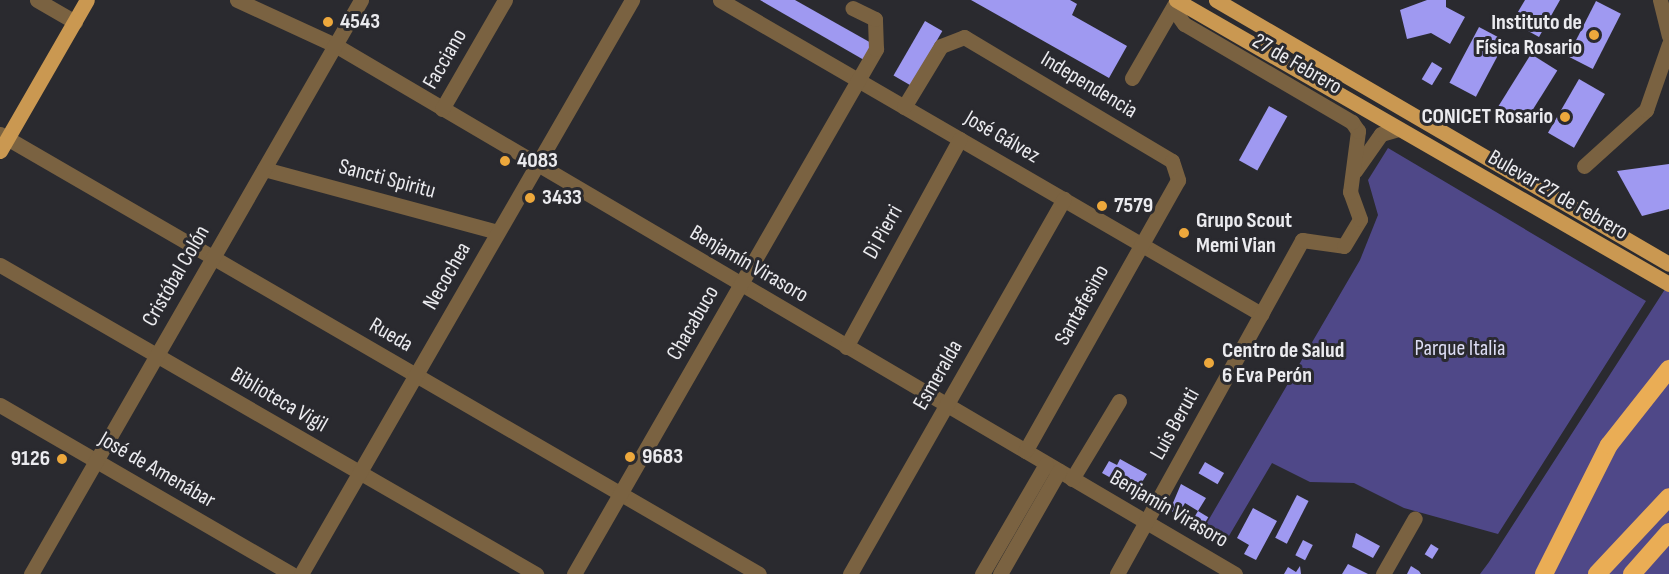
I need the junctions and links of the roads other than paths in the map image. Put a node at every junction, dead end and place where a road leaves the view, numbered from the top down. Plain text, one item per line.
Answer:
1 (37, 0) edge
2 (87, 0) edge
3 (239, 0) edge
4 (360, 0) edge
5 (505, 0) edge
6 (632, 0) edge
7 (720, 0) edge
8 (1216, 0) edge
9 (1660, 0) edge
10 (1176, 2) edge
11 (852, 8) dead end
12 (75, 22) junction
13 (1669, 36) edge
14 (1669, 44) edge
15 (335, 45) junction
16 (1132, 78) dead end
17 (859, 80) junction
18 (904, 107) junction
19 (442, 109) junction
20 (1398, 129) junction
21 (960, 139) junction
22 (3, 141) edge
23 (537, 165) junction
24 (1584, 166) dead end
25 (264, 169) junction
26 (1350, 179) junction
27 (1178, 180) joint
28 (1064, 199) junction
29 (498, 232) junction
30 (1142, 244) junction
31 (212, 258) junction
32 (1669, 264) edge
33 (0, 265) edge
34 (1669, 284) edge
35 (741, 285) junction
36 (1261, 314) junction
37 (846, 347) junction
38 (156, 356) junction
39 (1669, 369) edge
40 (416, 375) junction
41 (1119, 401) dead end
42 (0, 405) edge
43 (946, 405) junction
44 (1025, 452) junction
45 (96, 461) junction
46 (1059, 471) junction
47 (360, 473) junction
48 (620, 494) junction
49 (1669, 497) edge
50 (1415, 518) dead end
51 (1146, 522) junction
52 (1665, 536) edge
53 (31, 574) edge
54 (291, 574) edge
55 (301, 574) edge
56 (536, 574) edge
57 (574, 574) edge
58 (759, 574) edge
59 (850, 574) edge
60 (982, 574) edge
61 (1000, 574) edge
62 (1117, 574) edge
63 (1235, 574) edge
64 (1383, 574) edge
65 (1544, 574) edge
66 (1597, 574) edge
67 (1632, 574) edge

1 - 12 street
2 - 12 main road
3 - 15 street, Benjamín Virasoro
4 - 15 street, Cristóbal Colón
5 - 19 street, Facciano
6 - 23 street, Necochea
7 - 17 street, José Gálvez
8 - 32 main road, Bulevar 27 de Febrero
9 - 13 street
10 - 16 street
10 - 20 main road, Bulevar 27 de Febrero
10 - 26 street, 27 de Febrero
11 - 17 street, Chacabuco
12 - 22 main road
14 - 24 street
15 - 19 street, Benjamín Virasoro
15 - 25 street, Cristóbal Colón
17 - 18 street, José Gálvez
17 - 35 street, Chacabuco
18 - 21 street, José Gálvez
18 - 27 street, Independencia
19 - 23 street, Benjamín Virasoro
20 - 26 street
20 - 34 main road, Bulevar 27 de Febrero
21 - 28 street, José Gálvez
21 - 37 street, Di Pierri
22 - 31 street, Rueda
23 - 29 street, Necochea
23 - 35 street, Benjamín Virasoro
25 - 29 street, Sancti Spiritu
25 - 31 street, Cristóbal Colón
26 - 36 street, Luis Beruti
27 - 30 street, Santafesino
28 - 30 street, José Gálvez
28 - 43 street, Esmeralda
29 - 40 street, Necochea
30 - 36 street, José Gálvez
30 - 44 street, Santafesino
31 - 38 street, Cristóbal Colón
31 - 40 street, Rueda
33 - 38 street, Biblioteca Vigil
35 - 37 street, Benjamín Virasoro
35 - 48 street, Chacabuco
36 - 51 street, Luis Beruti
37 - 43 street, Benjamín Virasoro
38 - 45 street, Cristóbal Colón
38 - 47 street, Biblioteca Vigil
39 - 65 highway
40 - 47 street, Necochea
40 - 48 street, Rueda
41 - 46 street
42 - 45 street, José de Amenábar
43 - 44 street, Benjamín Virasoro
43 - 59 street, Esmeralda
44 - 46 street, Benjamín Virasoro
45 - 53 street, Cristóbal Colón
45 - 54 street, José de Amenábar
46 - 51 street, Benjamín Virasoro
46 - 60 street
46 - 61 street
47 - 55 street, Necochea
47 - 56 street, Biblioteca Vigil
48 - 57 street, Chacabuco
48 - 58 street, Rueda
49 - 66 highway
50 - 64 street
51 - 62 street, Luis Beruti
51 - 63 street, Benjamín Virasoro
52 - 67 highway

